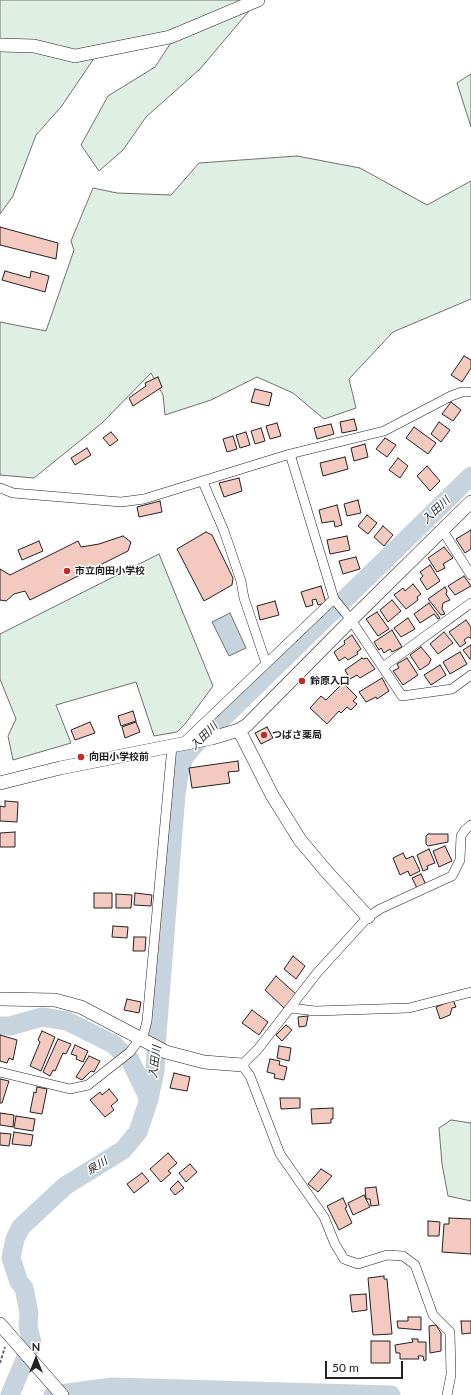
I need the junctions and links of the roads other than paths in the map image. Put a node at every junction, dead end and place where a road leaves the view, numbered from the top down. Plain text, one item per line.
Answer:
1 (258, 0) edge
2 (0, 45) edge
3 (471, 392) edge
4 (290, 454) junction
5 (203, 482) junction
6 (0, 488) edge
7 (471, 502) edge
8 (443, 531) junction
9 (471, 575) edge
10 (336, 601) junction
11 (471, 603) edge
12 (348, 616) junction
13 (266, 663) junction
14 (383, 667) junction
15 (471, 675) edge
16 (239, 730) junction
17 (177, 745) junction
18 (0, 783) edge
19 (471, 825) edge
20 (368, 917) junction
21 (471, 992) edge
22 (0, 999) edge
23 (291, 1008) junction
24 (144, 1041) junction
25 (242, 1065) junction
26 (0, 1072) edge
27 (0, 1324) edge
28 (62, 1395) edge
29 (447, 1395) edge

1 - 2 street
3 - 4 street
4 - 5 street
4 - 10 street
5 - 6 street
5 - 13 street
7 - 8 street
8 - 9 street
8 - 12 street
10 - 12 street
10 - 13 street
11 - 14 street
12 - 14 street
12 - 16 street
13 - 17 street
14 - 15 street
16 - 17 street
16 - 20 street
17 - 18 street
17 - 24 street
19 - 20 street
20 - 23 street
21 - 23 street
22 - 24 street
23 - 25 street
24 - 25 street
24 - 26 street
25 - 29 street
27 - 28 street

